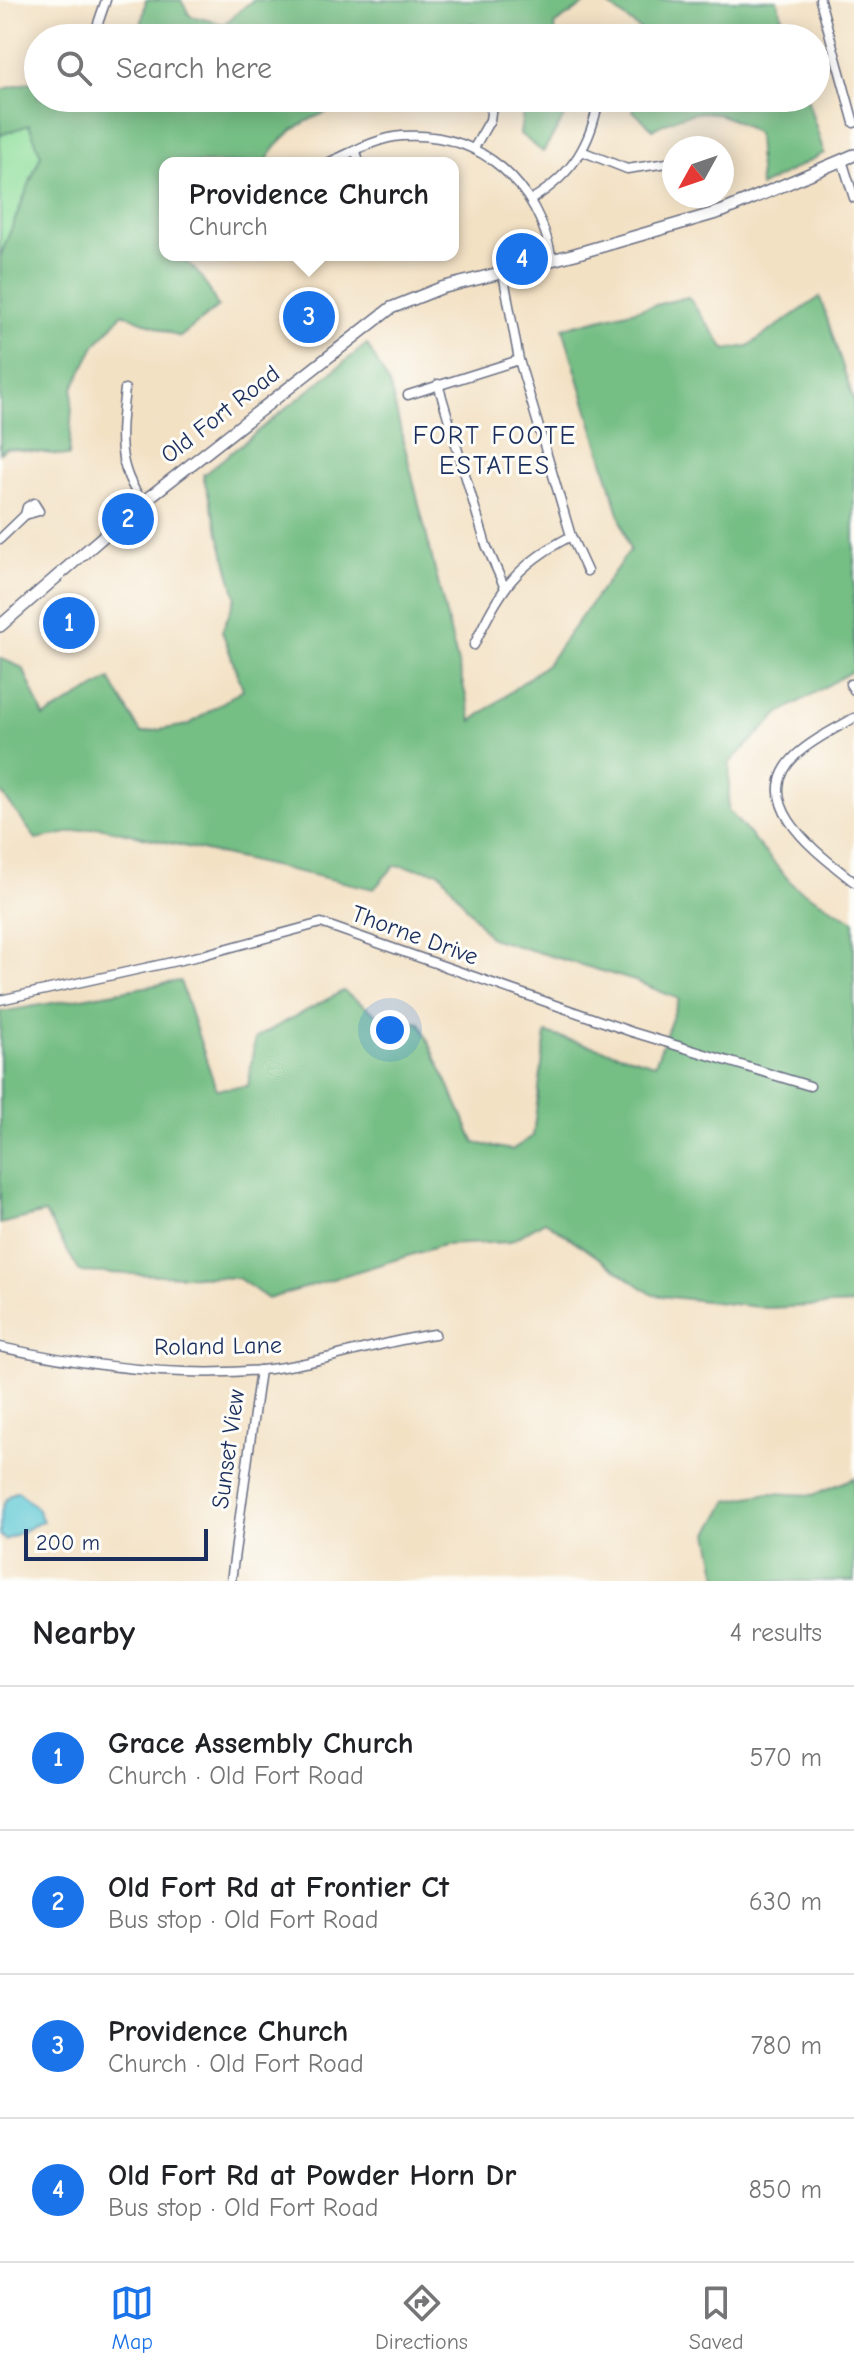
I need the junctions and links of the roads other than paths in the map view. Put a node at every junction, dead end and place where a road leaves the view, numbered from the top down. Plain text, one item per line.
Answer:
1 (106, 0) edge
2 (820, 0) edge
3 (98, 24) edge
4 (827, 24) edge
5 (830, 36) edge
6 (491, 112) edge
7 (595, 112) edge
8 (854, 123) edge
9 (474, 148) junction
10 (356, 151) junction
11 (584, 152) junction
12 (854, 155) edge
13 (342, 157) edge
14 (358, 157) edge
15 (842, 160) junction
16 (662, 164) edge
17 (854, 198) edge
18 (532, 199) junction
19 (552, 260) junction
20 (503, 273) junction
21 (519, 360) junction
22 (438, 384) junction
23 (125, 389) dead end
24 (408, 395) dead end
25 (143, 502) junction
26 (25, 515) dead end
27 (571, 536) junction
28 (0, 539) edge
29 (587, 571) dead end
30 (504, 586) junction
31 (0, 626) edge
32 (474, 645) dead end
33 (854, 718) edge
34 (854, 882) edge
35 (0, 1000) edge
36 (810, 1086) dead end
37 (435, 1334) dead end
38 (0, 1347) edge
39 (260, 1370) junction
40 (231, 1581) edge

1 - 3 street
2 - 4 street
5 - 8 street
6 - 9 street
7 - 11 street
9 - 10 street
9 - 18 street
10 - 13 street
10 - 14 street
11 - 16 street
11 - 18 street
12 - 15 main road, Old Fort Road
15 - 17 street
15 - 19 main road, Old Fort Road
18 - 19 street
19 - 20 main road, Old Fort Road
20 - 21 street
20 - 25 main road, Old Fort Road
21 - 22 street
21 - 27 street
22 - 24 street
22 - 30 street
23 - 25 street
25 - 31 main road, Old Fort Road
26 - 28 street
27 - 29 street
27 - 30 street
30 - 32 street
33 - 34 street
35 - 36 street, Thorne Drive
37 - 39 street, Roland Lane
38 - 39 street, Roland Lane
39 - 40 street, Sunset View

